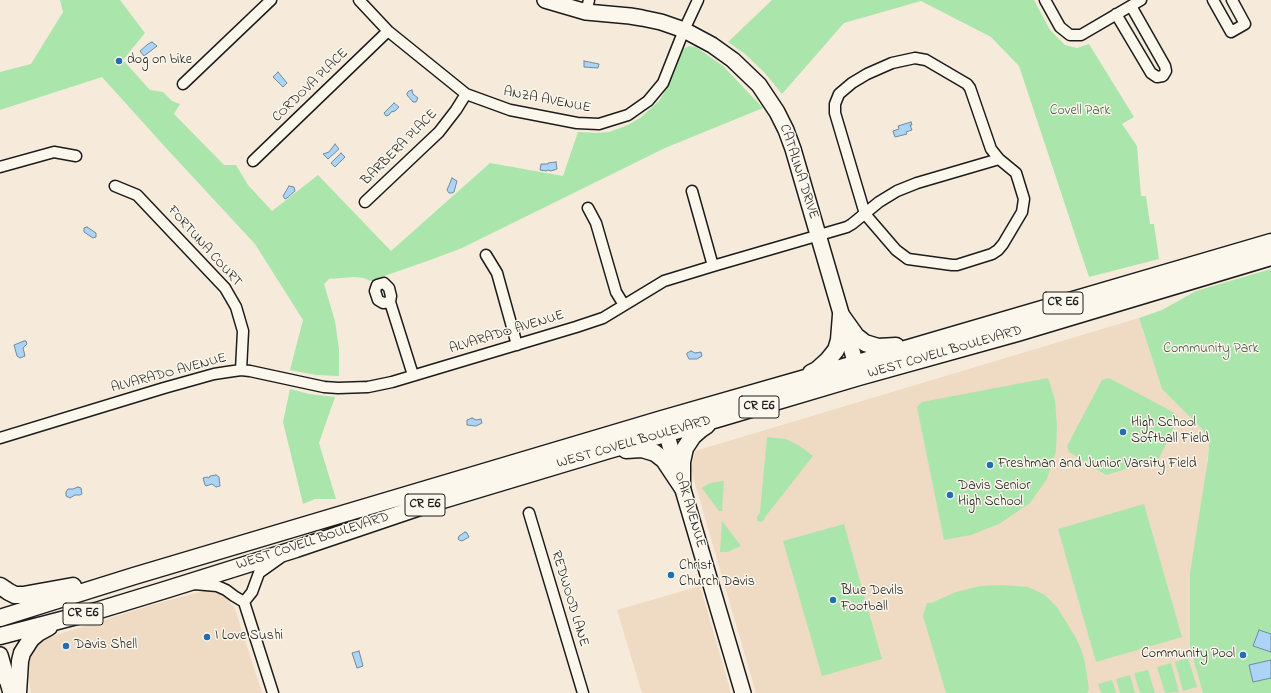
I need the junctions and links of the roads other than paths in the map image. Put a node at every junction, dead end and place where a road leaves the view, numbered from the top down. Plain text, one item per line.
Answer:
1 (271, 0) edge
2 (359, 0) edge
3 (545, 0) edge
4 (698, 0) edge
5 (1045, 0) edge
6 (1141, 0) edge
7 (1213, 0) edge
8 (1232, 0) edge
9 (587, 6) edge
10 (1131, 6) junction
11 (1116, 14) junction
12 (684, 30) junction
13 (388, 31) junction
14 (183, 84) dead end
15 (466, 94) junction
16 (76, 156) dead end
17 (999, 159) junction
18 (253, 161) dead end
19 (0, 167) edge
20 (115, 186) dead end
21 (692, 191) dead end
22 (365, 202) dead end
23 (588, 208) dead end
24 (865, 214) junction
25 (818, 235) junction
26 (1271, 242) edge
27 (486, 255) dead end
28 (1271, 258) edge
29 (713, 266) junction
30 (390, 302) dead end
31 (624, 305) junction
32 (841, 314) junction
33 (517, 344) junction
34 (922, 344) junction
35 (241, 370) junction
36 (857, 370) junction
37 (413, 375) junction
38 (796, 381) junction
39 (717, 420) junction
40 (664, 426) junction
41 (0, 438) edge
42 (608, 450) junction
43 (682, 487) junction
44 (529, 513) dead end
45 (288, 551) junction
46 (134, 576) junction
47 (186, 583) junction
48 (0, 586) edge
49 (244, 602) junction
50 (0, 618) edge
51 (63, 620) junction
52 (0, 636) edge
53 (0, 655) edge
54 (6, 681) edge
55 (18, 693) edge
56 (273, 693) edge
57 (583, 693) edge
58 (743, 693) edge

1 - 14 street
2 - 13 street, ANZA AVENUE
3 - 9 street, CATALINA DRIVE
4 - 12 street, ANZA AVENUE
5 - 11 street
6 - 10 street
7 - 8 street
9 - 12 street, CATALINA DRIVE
10 - 11 street
10 - 11 street
12 - 15 street, ANZA AVENUE
12 - 25 street, CATALINA DRIVE
13 - 15 street, ANZA AVENUE
13 - 18 street, CORDOVA PLACE
15 - 22 street, BARBERA PLACE
16 - 19 street
17 - 24 street, ALVARADO AVENUE
17 - 24 street
17 - 24 street
20 - 35 street, FORTUNA COURT
21 - 29 street
23 - 31 street
24 - 25 street, ALVARADO AVENUE
25 - 29 street, ALVARADO AVENUE
25 - 32 street, CATALINA DRIVE
26 - 34 main road, WEST COVELL BOULEVARD / CR E6
27 - 33 street
28 - 36 main road, WEST COVELL BOULEVARD / CR E6
29 - 31 street, ALVARADO AVENUE
30 - 37 street
31 - 33 street, ALVARADO AVENUE
32 - 34 main road
32 - 36 street, CATALINA DRIVE
32 - 38 main road
33 - 37 street, ALVARADO AVENUE
34 - 36 main road, WEST COVELL BOULEVARD / CR E6
35 - 37 street, ALVARADO AVENUE
35 - 41 street, ALVARADO AVENUE
36 - 38 main road, WEST COVELL BOULEVARD / CR E6
36 - 39 main road, WEST COVELL BOULEVARD / CR E6
38 - 40 main road, WEST COVELL BOULEVARD / CR E6
39 - 40 main road, WEST COVELL BOULEVARD / CR E6
39 - 43 main road
40 - 42 main road, WEST COVELL BOULEVARD / CR E6
40 - 43 street, OAK AVENUE
40 - 46 main road, WEST COVELL BOULEVARD / CR E6
42 - 43 main road
42 - 45 main road, WEST COVELL BOULEVARD / CR E6
43 - 58 street, OAK AVENUE
44 - 57 street, REDWOOD LANE
45 - 47 main road, WEST COVELL BOULEVARD / CR E6
45 - 49 street
46 - 48 main road
46 - 50 main road, WEST COVELL BOULEVARD / CR E6
47 - 49 street
47 - 51 main road, WEST COVELL BOULEVARD / CR E6
49 - 56 street
51 - 52 main road, WEST COVELL BOULEVARD / CR E6
51 - 55 main road
53 - 54 street

